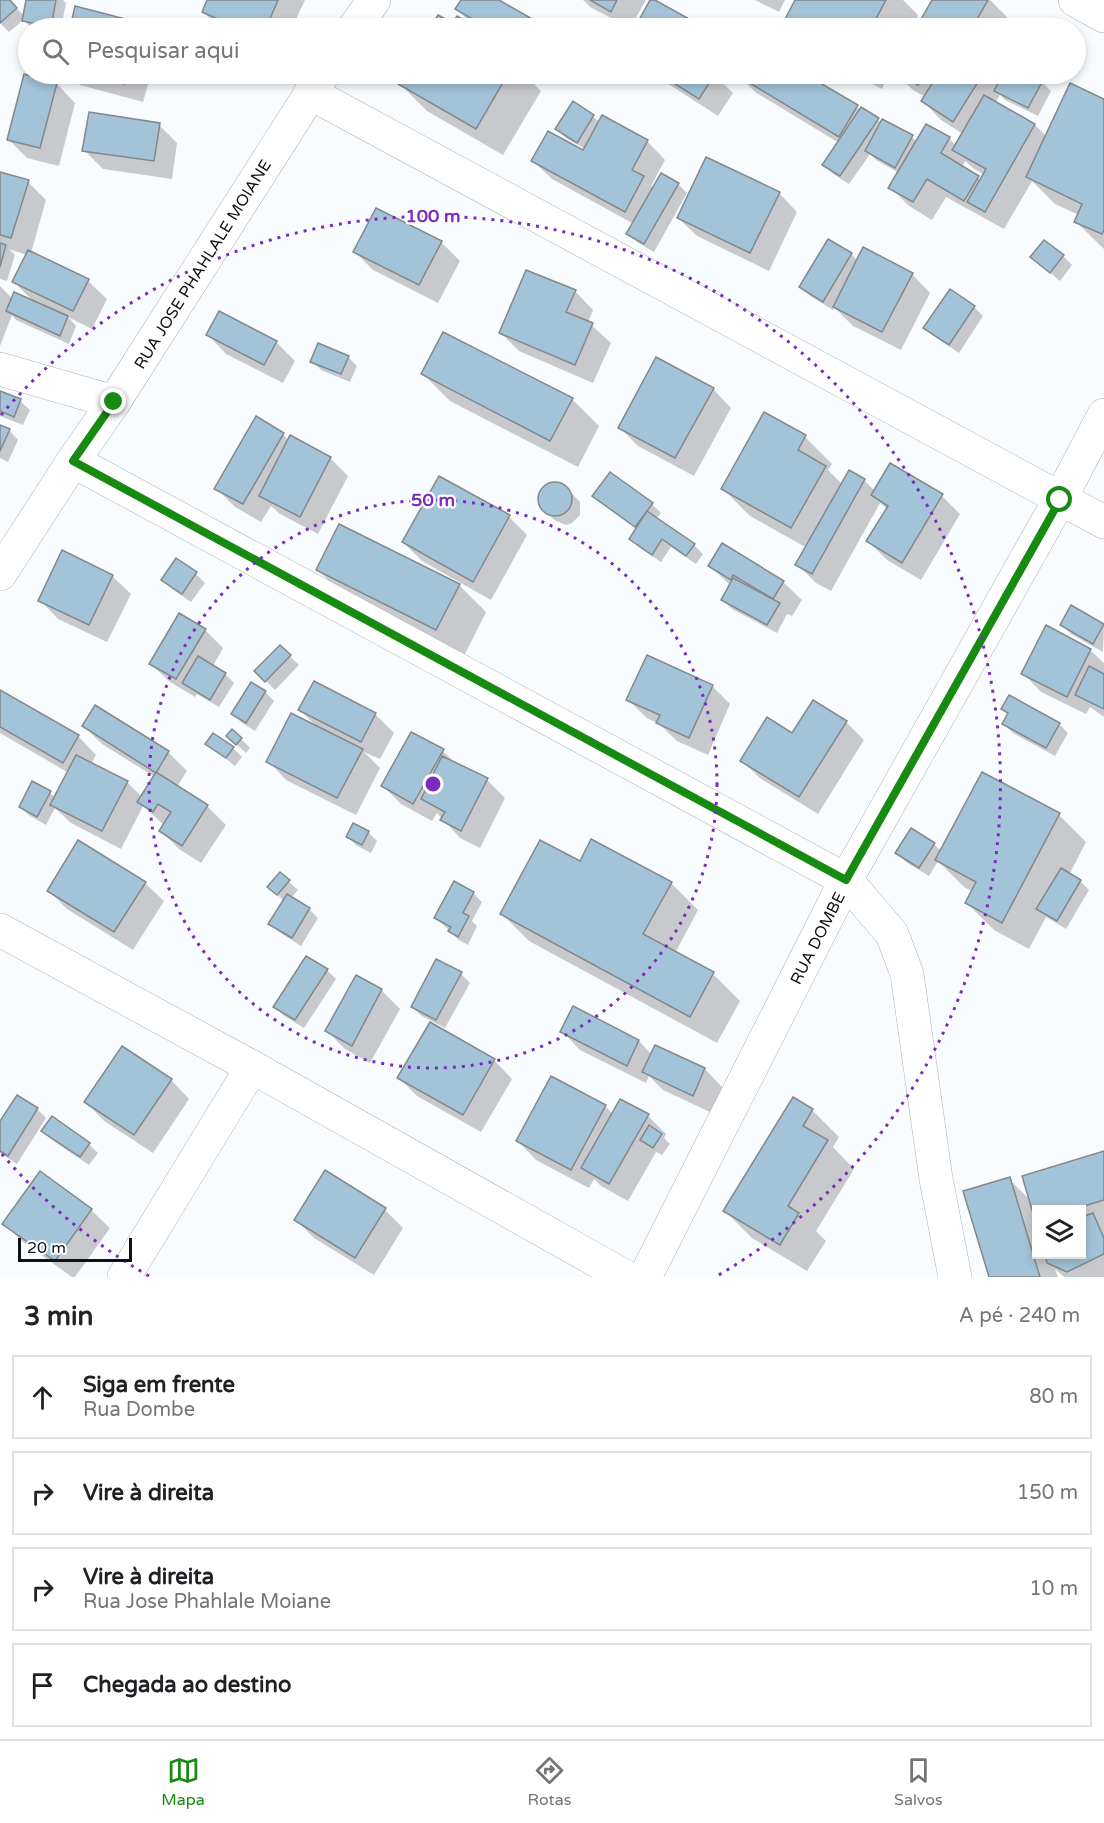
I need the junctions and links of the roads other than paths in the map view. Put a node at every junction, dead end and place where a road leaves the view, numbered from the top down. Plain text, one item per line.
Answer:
1 (374, 0) edge
2 (1075, 0) edge
3 (1104, 16) edge
4 (361, 18) edge
5 (315, 84) edge
6 (318, 84) edge
7 (0, 369) edge
8 (114, 402) junction
9 (1104, 415) edge
10 (73, 461) junction
11 (1060, 500) junction
12 (1104, 522) edge
13 (0, 574) edge
14 (846, 880) junction
15 (0, 930) edge
16 (252, 1067) junction
17 (124, 1277) edge
18 (626, 1277) edge
19 (645, 1277) edge
20 (955, 1277) edge

1 - 4 street
2 - 3 street
5 - 8 street, RUA JOSE PHAHLALE MOIANE
6 - 11 street
7 - 8 street
8 - 10 street, RUA JOSE PHAHLALE MOIANE
9 - 11 street, RUA DOMBE
10 - 13 street, RUA JOSE PHAHLALE MOIANE
10 - 14 street
11 - 12 street
11 - 14 street, RUA DOMBE
14 - 19 street, RUA DOMBE
14 - 20 street
15 - 16 street
16 - 17 street
16 - 18 street

